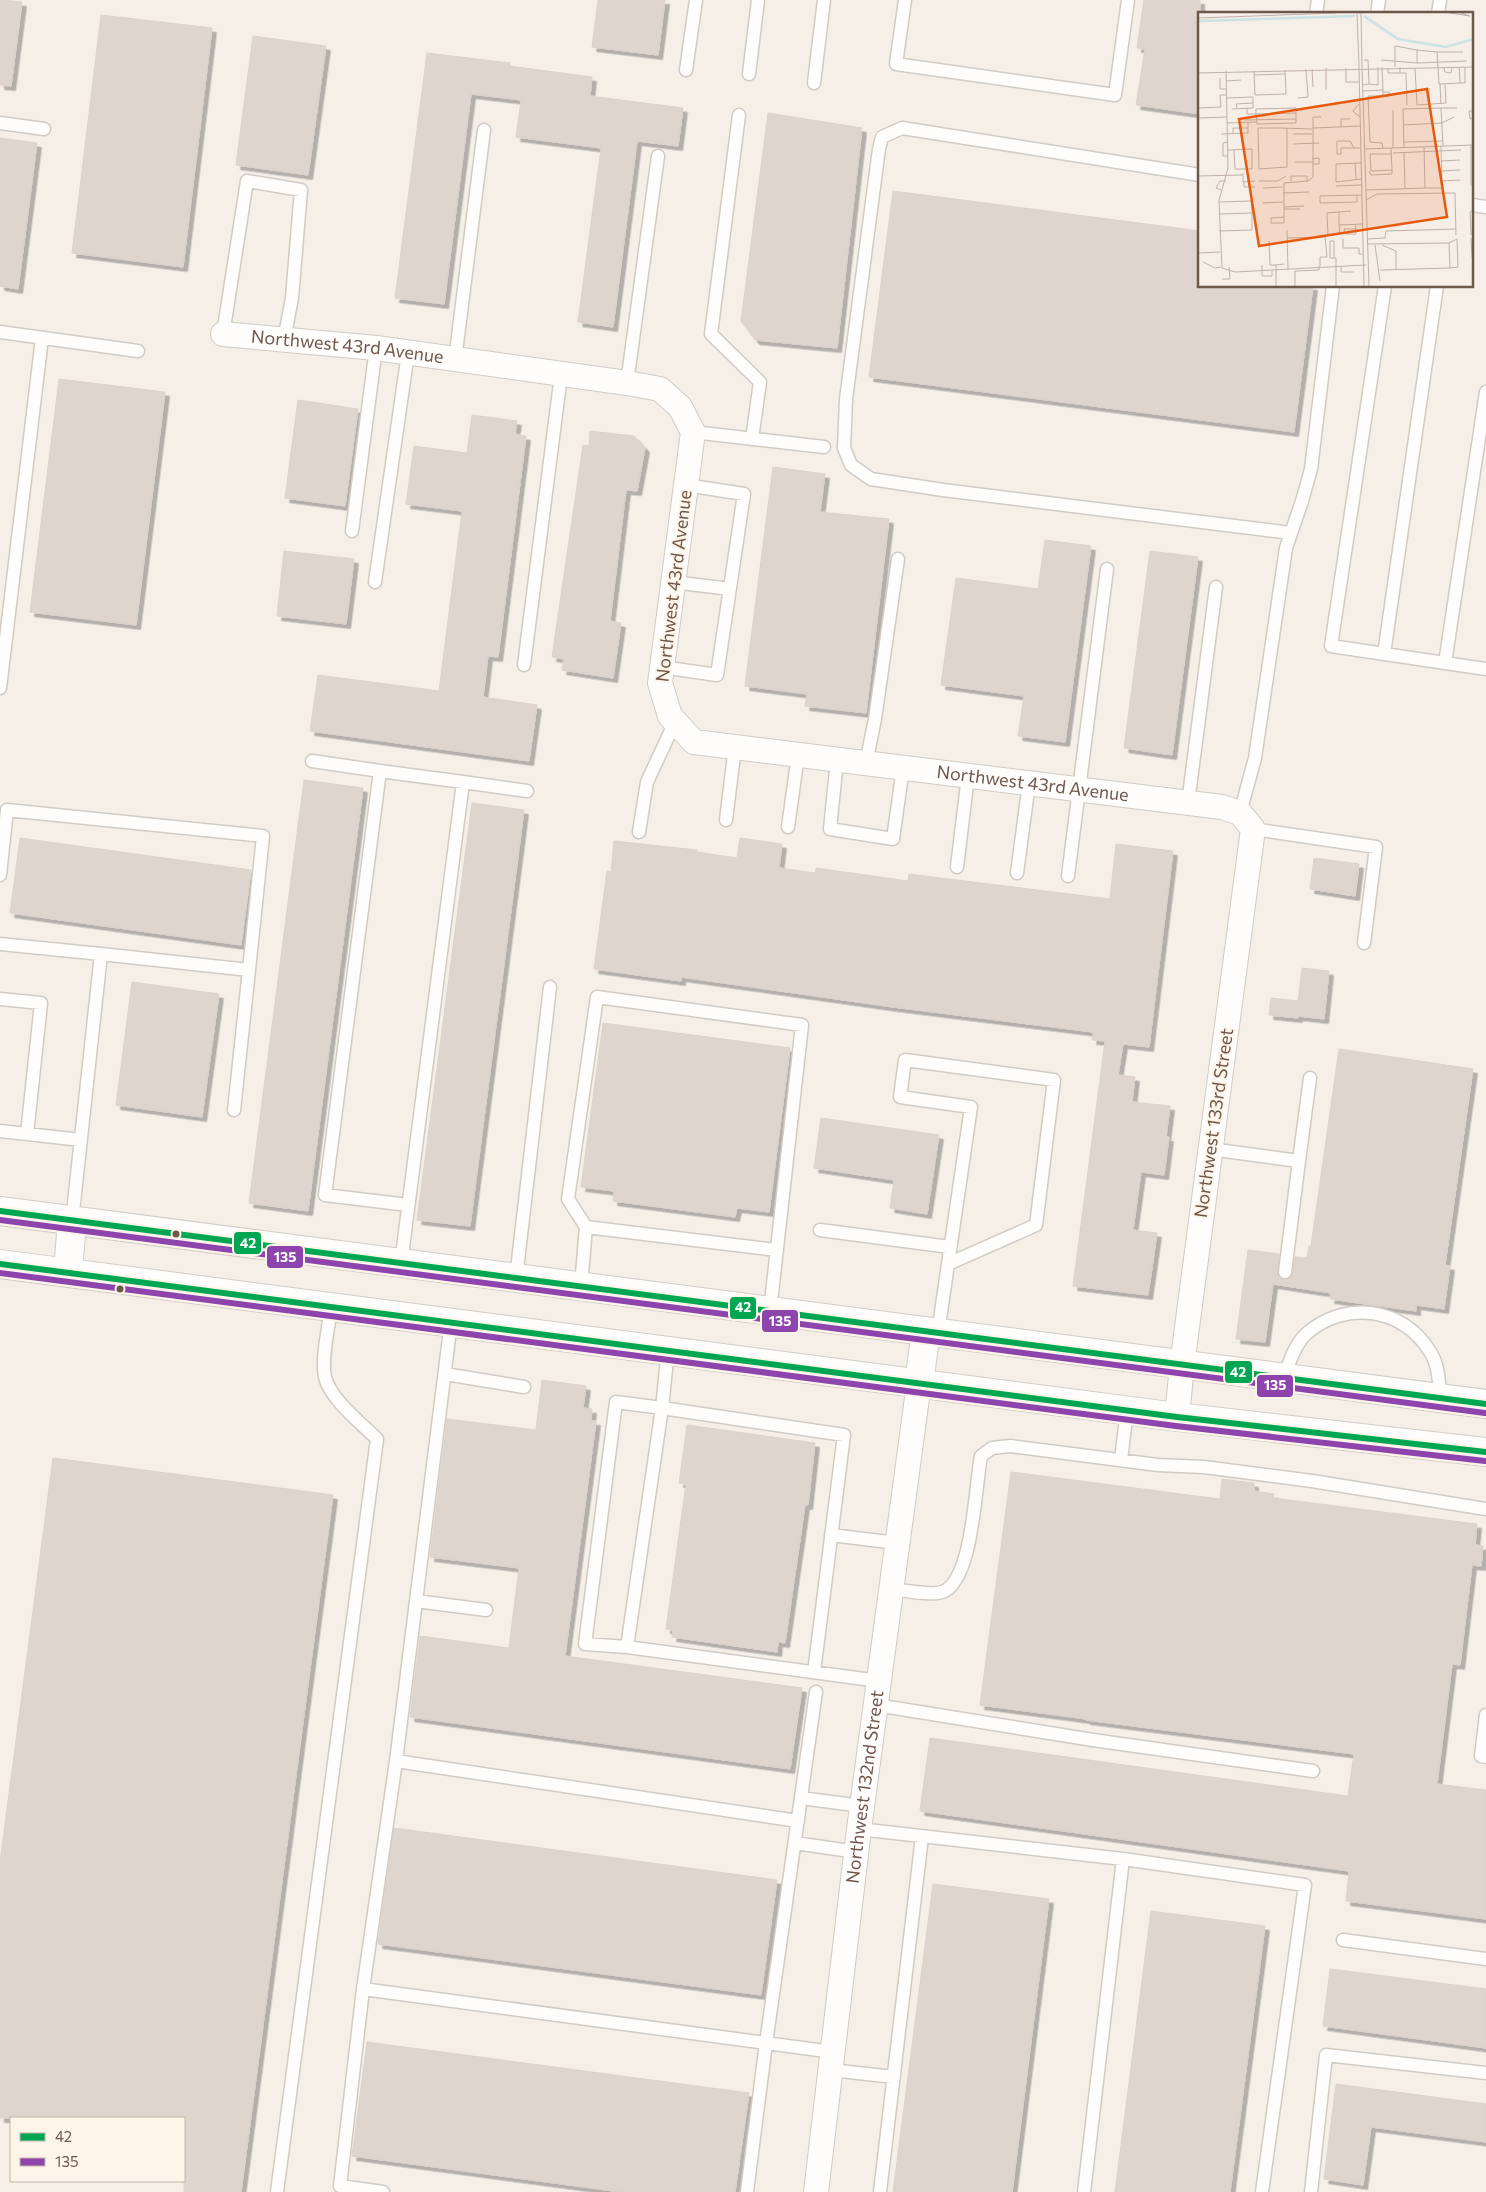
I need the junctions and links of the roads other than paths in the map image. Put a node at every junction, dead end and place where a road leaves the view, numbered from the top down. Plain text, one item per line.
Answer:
1 (696, 0) edge
2 (758, 0) edge
3 (824, 0) edge
4 (904, 0) edge
5 (1128, 0) edge
6 (686, 70) dead end
7 (748, 74) dead end
8 (814, 82) dead end
9 (739, 115) dead end
10 (0, 123) edge
11 (44, 129) dead end
12 (484, 130) dead end
13 (658, 156) dead end
14 (1198, 175) edge
15 (1333, 288) edge
16 (1385, 288) edge
17 (1437, 288) edge
18 (0, 332) edge
19 (223, 334) joint
20 (42, 338) junction
21 (284, 340) junction
22 (376, 348) junction
23 (138, 351) dead end
24 (408, 353) junction
25 (455, 360) junction
26 (561, 375) junction
27 (627, 383) junction
28 (1486, 392) edge
29 (692, 432) junction
30 (752, 439) junction
31 (824, 447) dead end
32 (686, 485) junction
33 (352, 531) dead end
34 (1291, 533) junction
35 (898, 559) dead end
36 (1107, 569) dead end
37 (375, 582) dead end
38 (673, 582) junction
39 (1216, 587) dead end
40 (730, 589) junction
41 (1384, 654) junction
42 (1445, 663) junction
43 (524, 665) dead end
44 (662, 666) junction
45 (1486, 669) edge
46 (0, 688) edge
47 (675, 722) junction
48 (735, 747) junction
49 (798, 755) junction
50 (837, 760) junction
51 (312, 761) dead end
52 (866, 763) junction
53 (903, 768) junction
54 (380, 771) junction
55 (968, 776) junction
56 (463, 782) junction
57 (1029, 783) junction
58 (1078, 789) junction
59 (527, 791) dead end
60 (1188, 803) junction
61 (726, 820) dead end
62 (1247, 821) junction
63 (788, 827) dead end
64 (639, 832) dead end
65 (957, 867) dead end
66 (1017, 874) dead end
67 (0, 875) edge
68 (1068, 876) dead end
69 (1364, 943) dead end
70 (0, 944) edge
71 (101, 954) junction
72 (249, 970) junction
73 (550, 987) dead end
74 (0, 999) edge
75 (1310, 1078) dead end
76 (234, 1110) dead end
77 (0, 1131) edge
78 (27, 1134) junction
79 (81, 1140) junction
80 (1210, 1149) junction
81 (1299, 1161) junction
82 (408, 1206) junction
83 (0, 1211) edge
84 (72, 1221) junction
85 (586, 1227) junction
86 (820, 1230) dead end
87 (950, 1247) junction
88 (776, 1250) junction
89 (401, 1263) junction
90 (0, 1264) edge
91 (948, 1264) junction
92 (68, 1272) junction
93 (1285, 1272) dead end
94 (516, 1278) junction
95 (581, 1286) junction
96 (331, 1307) junction
97 (770, 1311) junction
98 (452, 1322) junction
99 (932, 1332) junction
100 (668, 1350) junction
101 (1182, 1365) junction
102 (445, 1374) junction
103 (1284, 1378) junction
104 (919, 1383) junction
105 (524, 1387) dead end
106 (1440, 1398) junction
107 (1486, 1404) edge
108 (662, 1408) junction
109 (1127, 1410) junction
110 (1177, 1416) junction
111 (1486, 1452) edge
112 (1121, 1460) junction
113 (1486, 1509) edge
114 (832, 1535) junction
115 (897, 1544) junction
116 (891, 1589) junction
117 (416, 1601) junction
118 (486, 1610) dead end
119 (627, 1648) junction
120 (814, 1672) junction
121 (879, 1681) junction
122 (816, 1692) dead end
123 (876, 1705) junction
124 (1486, 1715) edge
125 (1486, 1757) edge
126 (396, 1761) junction
127 (1313, 1771) dead end
128 (801, 1798) junction
129 (798, 1821) junction
130 (860, 1829) junction
131 (922, 1837) junction
132 (795, 1843) junction
133 (1123, 1859) junction
134 (1343, 1940) dead end
135 (1486, 1959) edge
136 (363, 1989) junction
137 (766, 2043) junction
138 (832, 2061) junction
139 (1486, 2073) edge
140 (894, 2077) junction
141 (277, 2192) edge
142 (383, 2192) edge
143 (747, 2192) edge
144 (816, 2192) edge
145 (880, 2192) edge
146 (1084, 2192) edge
147 (1262, 2192) edge
148 (1312, 2192) edge

1 - 6 lane
2 - 7 lane
3 - 8 lane
4 - 5 lane
9 - 30 lane
10 - 11 lane
12 - 25 lane
13 - 27 lane
14 - 34 lane
15 - 34 lane
16 - 41 lane
17 - 41 lane
18 - 20 lane
19 - 21 street, Northwest 43rd Avenue
19 - 21 lane
20 - 23 lane
20 - 46 lane
21 - 22 street, Northwest 43rd Avenue
22 - 24 street, Northwest 43rd Avenue
22 - 33 lane
24 - 25 street, Northwest 43rd Avenue
24 - 37 lane
25 - 26 street, Northwest 43rd Avenue
26 - 27 street, Northwest 43rd Avenue
26 - 43 lane
27 - 29 street, Northwest 43rd Avenue
28 - 42 lane
29 - 30 lane
29 - 32 street, Northwest 43rd Avenue
30 - 31 lane
32 - 38 street, Northwest 43rd Avenue
32 - 40 lane
34 - 62 lane
35 - 52 lane
36 - 58 lane
38 - 40 lane
38 - 44 street, Northwest 43rd Avenue
39 - 60 lane
40 - 44 lane
41 - 42 lane
42 - 45 lane
44 - 47 street, Northwest 43rd Avenue
47 - 48 street, Northwest 43rd Avenue
47 - 64 lane
48 - 49 street, Northwest 43rd Avenue
48 - 61 lane
49 - 50 street, Northwest 43rd Avenue
49 - 63 lane
50 - 52 street, Northwest 43rd Avenue
50 - 53 lane
51 - 54 lane
52 - 53 street, Northwest 43rd Avenue
53 - 55 street, Northwest 43rd Avenue
54 - 56 lane
54 - 82 lane
55 - 57 street, Northwest 43rd Avenue
55 - 65 lane
56 - 59 lane
56 - 82 lane
57 - 58 street, Northwest 43rd Avenue
57 - 66 lane
58 - 60 street, Northwest 43rd Avenue
58 - 68 lane
60 - 62 street, Northwest 43rd Avenue
62 - 69 lane
62 - 80 street, Northwest 133rd Street
67 - 72 lane
70 - 71 lane
71 - 72 lane
71 - 79 lane
72 - 76 lane
73 - 94 lane
74 - 78 lane
75 - 81 lane
77 - 78 lane
78 - 79 lane
79 - 84 lane
80 - 81 lane
80 - 101 street, Northwest 133rd Street
81 - 93 lane
82 - 89 lane
83 - 84 main road
84 - 89 main road
84 - 92 main road
85 - 88 lane
85 - 88 lane
85 - 95 lane
86 - 87 lane
87 - 91 lane
87 - 91 lane
88 - 97 lane
89 - 94 main road
90 - 92 main road
91 - 99 lane
92 - 96 main road
94 - 95 main road
95 - 97 main road
96 - 98 main road
96 - 141 lane
97 - 99 main road
98 - 100 main road
98 - 102 lane
99 - 101 main road
99 - 104 main road
100 - 104 main road
100 - 108 lane
101 - 103 main road
101 - 110 street, Northwest 133rd Street
102 - 105 lane
102 - 117 lane
103 - 106 main road
103 - 106 lane
104 - 109 main road
104 - 115 street, Northwest 132nd Street
106 - 107 main road
108 - 114 lane
108 - 119 lane
108 - 119 lane
109 - 110 main road
109 - 112 lane
110 - 111 main road
112 - 113 lane
112 - 116 lane
114 - 115 lane
114 - 120 lane
115 - 116 street, Northwest 132nd Street
116 - 121 street, Northwest 132nd Street
117 - 118 lane
117 - 126 lane
119 - 120 lane
120 - 121 lane
121 - 123 street, Northwest 132nd Street
122 - 128 lane
123 - 127 lane
123 - 130 street, Northwest 132nd Street
124 - 125 lane
126 - 129 lane
126 - 136 lane
128 - 129 lane
128 - 130 lane
129 - 132 lane
130 - 131 lane
130 - 132 lane
130 - 138 street, Northwest 132nd Street
131 - 133 lane
131 - 140 lane
132 - 137 lane
133 - 146 lane
133 - 147 lane
134 - 135 lane
136 - 137 lane
136 - 142 lane
137 - 138 lane
137 - 143 lane
138 - 140 lane
138 - 144 street, Northwest 132nd Street
139 - 148 lane
140 - 145 lane

